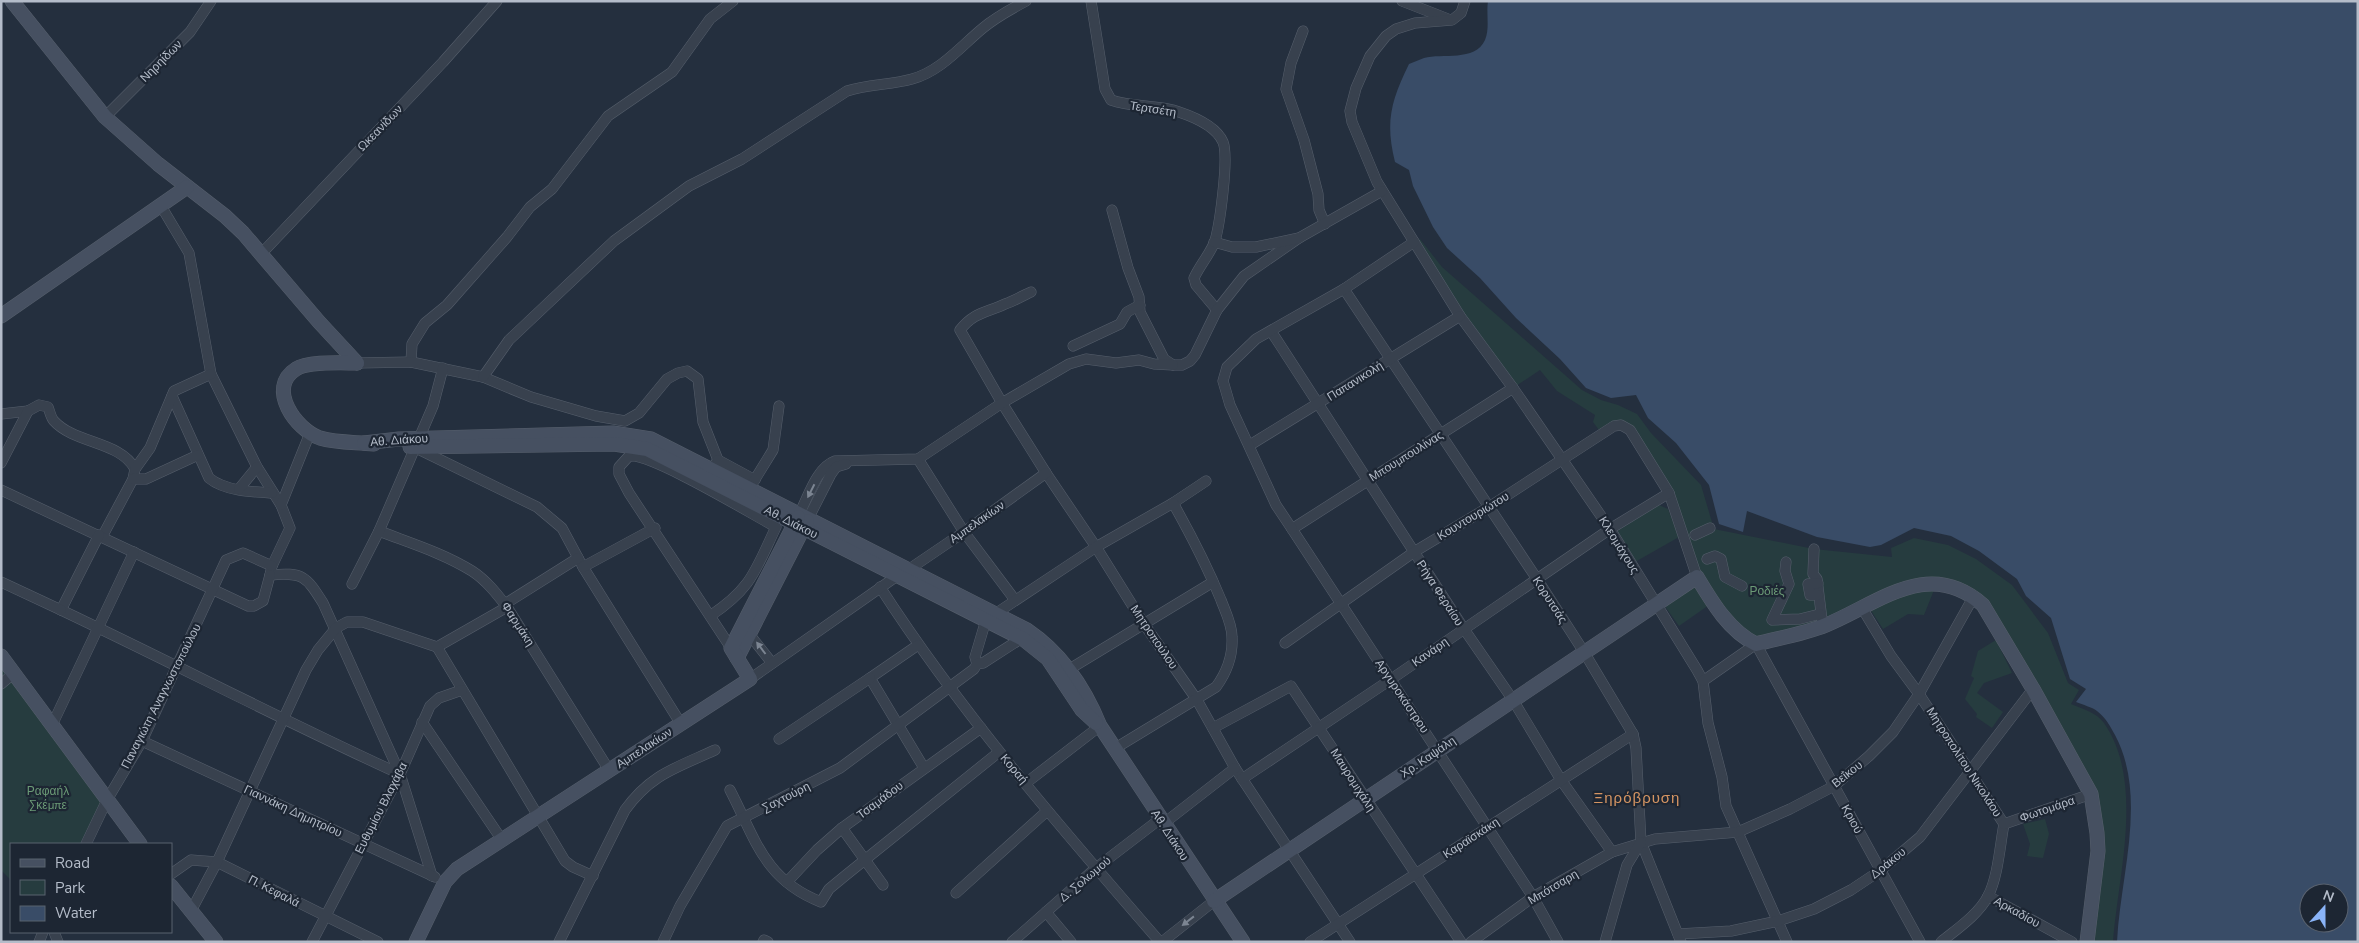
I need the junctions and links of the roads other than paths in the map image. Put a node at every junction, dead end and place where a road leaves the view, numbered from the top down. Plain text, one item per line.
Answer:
1 (12, 1) edge
2 (211, 1) edge
3 (497, 1) edge
4 (733, 1) edge
5 (1026, 1) edge
6 (1091, 1) edge
7 (1402, 1) edge
8 (1465, 1) edge
9 (1452, 20) junction
10 (1304, 30) dead end
11 (105, 117) junction
12 (1380, 186) junction
13 (187, 187) junction
14 (161, 206) junction
15 (1112, 210) dead end
16 (1324, 224) junction
17 (1298, 238) junction
18 (1214, 242) junction
19 (1414, 242) junction
20 (262, 253) junction
21 (1344, 289) junction
22 (1031, 292) dead end
23 (1140, 305) junction
24 (1217, 310) junction
25 (1, 316) edge
26 (1460, 316) junction
27 (1271, 331) junction
28 (1073, 346) dead end
29 (1392, 358) junction
30 (357, 362) junction
31 (411, 362) junction
32 (1173, 365) junction
33 (443, 368) junction
34 (211, 374) junction
35 (483, 376) junction
36 (1513, 388) junction
37 (172, 396) junction
38 (1002, 404) junction
39 (1318, 404) junction
40 (779, 406) dead end
41 (28, 412) junction
42 (1, 414) edge
43 (310, 433) junction
44 (1440, 434) junction
45 (416, 443) junction
46 (1250, 445) junction
47 (198, 455) junction
48 (918, 459) junction
49 (1562, 460) junction
50 (1, 463) edge
51 (715, 465) junction
52 (258, 467) junction
53 (1046, 472) junction
54 (134, 474) junction
55 (1367, 480) junction
56 (1206, 481) dead end
57 (752, 484) junction
58 (239, 489) junction
59 (1, 490) edge
60 (272, 493) junction
61 (1669, 493) junction
62 (1173, 503) junction
63 (281, 505) junction
64 (1489, 507) junction
65 (801, 521) junction
66 (1295, 526) junction
67 (655, 528) junction
68 (1710, 528) dead end
69 (1610, 529) junction
70 (379, 531) junction
71 (964, 532) junction
72 (1695, 535) dead end
73 (101, 536) junction
74 (1096, 547) junction
75 (1814, 549) dead end
76 (134, 552) junction
77 (1414, 552) junction
78 (580, 562) junction
79 (1786, 562) dead end
80 (1700, 565) junction
81 (271, 571) junction
82 (902, 573) junction
83 (1537, 579) junction
84 (1, 582) edge
85 (1214, 582) junction
86 (352, 584) dead end
87 (1742, 586) dead end
88 (880, 587) junction
89 (213, 591) junction
90 (1974, 596) junction
91 (1015, 600) junction
92 (1342, 602) junction
93 (1656, 604) junction
94 (506, 605) junction
95 (1862, 608) junction
96 (61, 610) junction
97 (710, 616) junction
98 (990, 616) junction
99 (1822, 620) junction
100 (1144, 624) junction
101 (99, 628) junction
102 (336, 628) junction
103 (1464, 628) junction
104 (750, 634) junction
105 (1022, 638) junction
106 (1285, 643) dead end
107 (1756, 644) junction
108 (918, 645) junction
109 (437, 647) junction
110 (1584, 652) junction
111 (734, 653) junction
112 (1, 656) edge
113 (772, 663) junction
114 (977, 664) junction
115 (178, 665) junction
116 (1068, 670) junction
117 (14, 673) junction
118 (870, 678) junction
119 (750, 679) junction
120 (1390, 680) junction
121 (1703, 681) junction
122 (1, 684) edge
123 (949, 686) junction
124 (2033, 689) junction
125 (462, 690) junction
126 (1919, 694) junction
127 (1197, 700) junction
128 (1513, 700) junction
129 (283, 720) junction
130 (422, 722) junction
131 (53, 723) junction
132 (681, 724) junction
133 (1100, 726) junction
134 (898, 727) junction
135 (1319, 727) junction
136 (981, 728) junction
137 (1213, 728) junction
138 (1633, 734) junction
139 (778, 739) dead end
140 (142, 741) junction
141 (1114, 749) junction
142 (715, 750) dead end
143 (1438, 751) junction
144 (999, 752) junction
145 (924, 768) junction
146 (1235, 768) junction
147 (609, 770) junction
148 (1970, 771) junction
149 (400, 774) junction
150 (1242, 779) junction
151 (1561, 780) junction
152 (1026, 783) junction
153 (1834, 786) junction
154 (730, 790) dead end
155 (250, 791) junction
156 (2090, 794) junction
157 (1366, 799) junction
158 (107, 800) junction
159 (1047, 811) junction
160 (538, 817) junction
161 (744, 818) junction
162 (1162, 821) junction
163 (2004, 824) junction
164 (842, 828) junction
165 (1486, 828) junction
166 (1738, 832) junction
167 (502, 840) junction
168 (1641, 842) junction
169 (86, 843) edge
170 (139, 843) edge
171 (364, 844) junction
172 (1291, 850) junction
173 (1612, 852) junction
174 (865, 861) junction
175 (218, 862) junction
176 (1096, 868) junction
177 (1881, 870) junction
178 (172, 873) edge
179 (1415, 874) junction
180 (432, 876) junction
181 (593, 876) junction
182 (444, 882) junction
183 (787, 882) junction
184 (883, 885) dead end
185 (172, 887) edge
186 (956, 893) dead end
187 (1988, 896) junction
188 (1534, 897) junction
189 (1214, 901) junction
190 (191, 911) junction
191 (1046, 912) junction
192 (325, 917) junction
193 (1778, 921) junction
194 (1338, 924) junction
195 (1679, 938) edge
196 (216, 942) edge
197 (312, 942) edge
198 (378, 942) edge
199 (416, 942) edge
200 (559, 942) edge
201 (663, 942) edge
202 (1012, 942) edge
203 (1071, 942) edge
204 (1161, 942) edge
205 (1243, 942) edge
206 (1310, 942) edge
207 (1350, 942) edge
208 (1461, 942) edge
209 (1471, 942) edge
210 (1558, 942) edge
211 (1605, 942) edge
212 (1787, 942) edge
213 (1920, 942) edge
214 (1941, 942) edge
215 (2072, 942) edge
216 (2087, 942) edge

1 - 11 street
2 - 11 street, Νηρηίδων
3 - 20 street, Ωκεανίδων
4 - 31 street
5 - 35 street
6 - 18 street, Τερτσέτη
7 - 9 street
8 - 9 street
9 - 12 street, Κλεομάχους
10 - 16 street
11 - 13 street
12 - 16 street
12 - 19 street, Κλεομάχους
13 - 14 street
13 - 20 street
14 - 25 street
14 - 34 street
15 - 23 street
16 - 17 street
17 - 18 street
17 - 24 street
18 - 24 street, Τερτσέτη
19 - 21 street, Αργυροκάστρου
19 - 26 street, Κλεομάχους
20 - 30 street
21 - 27 street, Αργυροκάστρου
21 - 29 street, Κορυτσάς
22 - 38 street, Μητροπούλου
23 - 28 street
23 - 32 street
24 - 32 street
26 - 29 street, Παπανικολή
26 - 36 street, Κλεομάχους
27 - 39 street, Ρήγα Φεραίου
27 - 46 street, Αργυροκάστρου
29 - 39 street, Παπανικολή
29 - 44 street, Κορυτσάς
30 - 31 street
30 - 43 street
31 - 33 street
32 - 38 street
33 - 35 street
33 - 45 street
34 - 37 street
34 - 52 street
35 - 51 street
36 - 44 street, Μπουμπουλίνας
36 - 49 street, Κλεομάχους
37 - 47 street
37 - 54 street
38 - 48 street
38 - 53 street, Μητροπούλου
39 - 46 street, Παπανικολή
39 - 55 street, Ρήγα Φεραίου
40 - 57 street
41 - 42 street
41 - 50 street
41 - 54 street
43 - 45 street, Αθ. Διάκου
43 - 63 street
44 - 55 street, Μπουμπουλίνας
44 - 64 street, Κορυτσάς
45 - 51 street, Αθ. Διάκου
45 - 65 street, Αθ. Διάκου
45 - 70 street
45 - 78 street
46 - 66 street, Αργυροκάστρου
47 - 54 street
47 - 58 street
48 - 65 street
48 - 71 street
49 - 61 street, Κουντουριώτου
49 - 64 street, Κουντουριώτου
49 - 69 street, Κλεομάχους
51 - 57 street, Αθ. Διάκου
52 - 58 street
52 - 60 street
53 - 71 street, Αμπελακίων
53 - 74 street, Μητροπούλου
54 - 73 street
55 - 66 street, Μπουμπουλίνας
55 - 77 street, Ρήγα Φεραίου
56 - 62 street
57 - 65 street, Αθ. Διάκου
58 - 60 street
59 - 73 street
60 - 63 street
61 - 69 street, Κανάρη
61 - 80 street
62 - 74 street
62 - 85 street
63 - 81 street
64 - 77 street, Κουντουριώτου
64 - 83 street, Κορυτσάς
65 - 82 street, Αθ. Διάκου
65 - 104 street
65 - 111 street
66 - 92 street, Αργυροκάστρου
67 - 78 street
67 - 97 street
67 - 97 street
68 - 72 street
69 - 83 street, Κανάρη
69 - 93 street, Κλεομάχους
70 - 86 street
70 - 94 street, Φαρμάκη
71 - 82 street, Αμπελακίων
71 - 91 street
73 - 76 street
73 - 96 street
74 - 91 street
74 - 100 street, Μητροπούλου
75 - 99 street
76 - 89 street
76 - 101 street
77 - 92 street, Κουντουριώτου
77 - 103 street, Ρήγα Φεραίου
78 - 94 street
78 - 132 street
79 - 99 street
80 - 87 street
80 - 93 street, Χρ. Καψάλη
80 - 107 street
81 - 89 street
81 - 89 street
81 - 102 street
82 - 88 street, Αμπελακίων
82 - 98 street, Αθ. Διάκου
83 - 103 street, Κανάρη
83 - 110 street, Κορυτσάς
84 - 96 street
85 - 100 street
85 - 127 street
88 - 108 street, Κοραή
88 - 113 street, Αμπελακίων
89 - 115 street, Παναγιώτη Αναγνωστοπούλου
90 - 95 street
90 - 124 street
90 - 126 street, Βεΐκου
91 - 98 street
92 - 106 street, Κουντουριώτου
92 - 120 street, Αργυροκάστρου
93 - 110 street, Χρ. Καψάλη
93 - 121 street, Κλεομάχους
94 - 109 street
94 - 147 street, Φαρμάκη
95 - 99 street
95 - 126 street, Μητροπολίτου Νικολάου
96 - 101 street
97 - 111 street
98 - 105 street, Αθ. Διάκου
98 - 114 street
98 - 116 street, Αθ. Διάκου
99 - 107 street
100 - 116 street
100 - 127 street, Μητροπούλου
101 - 115 street
101 - 131 street
102 - 109 street
102 - 129 street
102 - 149 street
103 - 120 street, Κανάρη
103 - 128 street, Ρήγα Φεραίου
104 - 111 street
113 -> 104 street
105 - 114 street, Σαχτούρη
105 - 133 street, Αθ. Διάκου
107 - 121 street
107 - 153 street, Κριού
108 - 118 street
108 - 123 street, Κοραή
109 - 125 street
110 - 128 street, Χρ. Καψάλη
110 - 138 street, Κορυτσάς
111 - 119 street
112 - 117 street
113 - 119 street, Αμπελακίων
114 - 123 street, Σαχτούρη
115 - 129 street
115 - 140 street, Παναγιώτη Αναγνωστοπούλου
116 - 133 street, Αθ. Διάκου
117 - 122 street
117 - 131 street
118 - 134 street
118 - 139 street
119 - 132 street, Αμπελακίων
120 - 135 street, Κανάρη
120 - 143 street, Αργυροκάστρου
121 - 166 street, Κλεομάχους
123 - 134 street, Σαχτούρη
123 - 136 street, Κοραή
124 - 148 street, Δράκου
124 - 156 street
125 - 130 street, Ευθυμίου Βλαχάβα
125 - 160 street
126 - 148 street, Μητροπολίτου Νικολάου
126 - 153 street, Βεΐκου
127 - 137 street, Μητροπούλου
127 - 141 street
128 - 143 street, Χρ. Καψάλη
128 - 151 street, Ρήγα Φεραίου
129 - 149 street
129 - 155 street
130 - 149 street, Ευθυμίου Βλαχάβα
130 - 167 street
131 - 158 street
132 - 147 street, Αμπελακίων
133 - 141 street, Αθ. Διάκου
133 - 152 street
134 - 145 street
134 - 161 street, Σαχτούρη
135 - 137 street, Μαυρομιχάλη
135 - 150 street, Κανάρη
135 - 157 street, Μαυρομιχάλη
136 - 144 street, Κοραή
136 - 145 street, Τσαμάδου
137 - 146 street, Μητροπούλου
138 - 151 street, Καραϊσκάκη
138 - 168 street, Κορυτσάς
140 - 155 street, Γιαννάκη Δημητρίου
140 - 158 street, Παναγιώτη Αναγνωστοπούλου
141 - 162 street, Αθ. Διάκου
142 - 181 street
143 - 157 street, Χρ. Καψάλη
143 - 165 street, Αργυροκάστρου
144 - 152 street, Κοραή
144 - 174 street
145 - 164 street, Τσαμάδου
146 - 150 street, Μητροπούλου
146 - 162 street
147 - 160 street, Αμπελακίων
148 - 163 street, Μητροπολίτου Νικολάου
148 - 177 street, Δράκου
149 - 171 street, Ευθυμίου Βλαχάβα
149 - 180 street
150 - 172 street, Μητροπούλου
151 - 165 street, Καραϊσκάκη
151 - 173 street, Ρήγα Φεραίου
152 - 159 street, Κοραή
153 - 166 street, Βεΐκου
153 - 177 street, Κριού
154 - 161 street
155 - 171 street, Γιαννάκη Δημητρίου
155 - 175 street
156 - 163 street, Φωτομάρα
156 - 216 street
157 - 172 street, Χρ. Καψάλη
157 - 179 street, Μαυρομιχάλη
158 - 169 street, Παναγιώτη Αναγνωστοπούλου
158 - 170 street
159 - 176 street, Κοραή
159 - 186 street
160 - 167 street, Αμπελακίων
160 - 181 street
161 - 183 street
161 - 201 street, Σαχτούρη
162 - 176 street, Δ. Σολωμού
162 - 189 street, Αθ. Διάκου
163 - 187 street, Μητροπολίτου Νικολάου
164 - 174 street
164 - 183 street, Τσαμάδου
165 - 179 street, Καραϊσκάκη
165 - 188 street, Αργυροκάστρου
166 - 168 street, Βεΐκου
166 - 193 street, Κλεομάχους
167 - 182 street, Αμπελακίων
168 - 173 street, Μπότσαρη
168 - 195 street, Κορυτσάς
168 - 211 street
171 - 180 street, Γιαννάκη Δημητρίου
171 - 192 street, Ευθυμίου Βλαχάβα
172 - 189 street, Χρ. Καψάλη
172 - 194 street, Μητροπούλου
173 - 188 street, Μπότσαρη
174 - 183 street
174 - 184 street
175 - 178 street, Π. Κεφαλά
175 - 190 street
175 - 192 street, Π. Κεφαλά
176 - 191 street, Δ. Σολωμού
176 - 204 street, Κοραή
177 - 193 street, Δράκου
177 - 213 street, Κριού
179 - 194 street, Καραϊσκάκη
179 - 208 street, Μαυρομιχάλη
180 - 182 street, Γιαννάκη Δημητρίου
181 - 200 street
182 - 199 street, Αμπελακίων
185 - 190 street
187 - 214 street, Μητροπολίτου Νικολάου
187 - 215 street, Αρκαδίου
188 - 209 street, Μπότσαρη
188 - 210 street, Αργυροκάστρου
189 -> 204 street, Χρ. Καψάλη
189 - 205 street, Αθ. Διάκου
190 - 196 street
191 - 202 street, Δ. Σολωμού
191 - 203 street
192 - 197 street, Ευθυμίου Βλαχάβα
192 - 198 street, Π. Κεφαλά
193 - 195 street, Δράκου
193 - 212 street, Κλεομάχους
194 - 206 street, Καραϊσκάκη
194 - 207 street, Μητροπούλου

